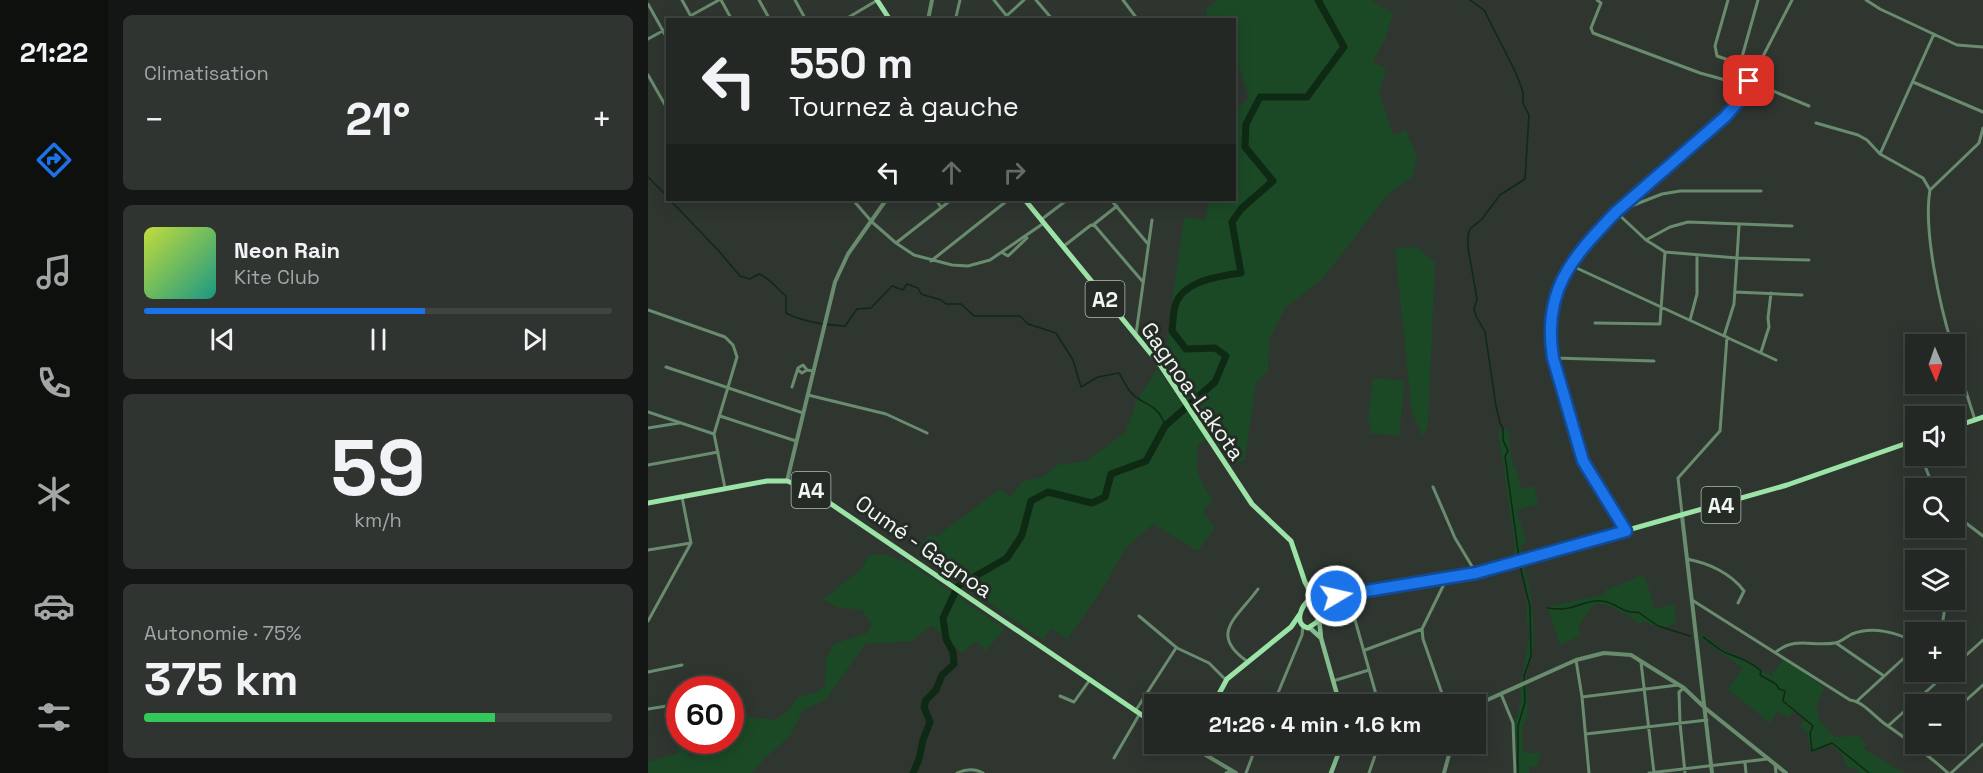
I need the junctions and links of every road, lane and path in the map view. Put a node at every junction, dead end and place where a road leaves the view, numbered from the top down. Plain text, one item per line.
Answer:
1 (682, 0) edge
2 (720, 0) edge
3 (759, 0) edge
4 (801, 0) edge
5 (877, 0) edge
6 (932, 0) edge
7 (960, 0) edge
8 (994, 0) edge
9 (1024, 0) edge
10 (1036, 0) edge
11 (1123, 0) edge
12 (1598, 0) edge
13 (1728, 0) edge
14 (1758, 0) edge
15 (1792, 0) edge
16 (1866, 0) edge
17 (796, 1) edge
18 (1602, 2) edge
19 (648, 4) edge
20 (692, 17) edge
21 (1009, 17) edge
22 (731, 18) edge
23 (769, 18) edge
24 (805, 18) edge
25 (847, 18) edge
26 (889, 18) edge
27 (928, 18) edge
28 (954, 18) edge
29 (1051, 18) edge
30 (1136, 18) edge
31 (666, 29) edge
32 (662, 31) junction
33 (1934, 34) junction
34 (666, 37) edge
35 (648, 39) edge
36 (1983, 47) edge
37 (1740, 64) junction
38 (648, 75) edge
39 (1749, 81) junction
40 (1913, 82) junction
41 (1747, 86) junction
42 (666, 106) edge
43 (1809, 106) dead end
44 (1983, 112) edge
45 (1816, 123) dead end
46 (1983, 128) edge
47 (1981, 142) edge
48 (1880, 154) junction
49 (1930, 190) junction
50 (1761, 191) dead end
51 (854, 201) edge
52 (885, 201) edge
53 (937, 201) edge
54 (950, 201) edge
55 (1007, 201) edge
56 (1026, 201) edge
57 (1066, 201) edge
58 (1112, 201) edge
59 (941, 207) junction
60 (1117, 207) junction
61 (1616, 212) junction
62 (1152, 220) dead end
63 (872, 222) junction
64 (1042, 222) junction
65 (1093, 225) junction
66 (1739, 225) junction
67 (1792, 226) dead end
68 (1646, 240) junction
69 (896, 243) junction
70 (1148, 244) junction
71 (1063, 247) junction
72 (1665, 252) junction
73 (1698, 255) junction
74 (1737, 258) junction
75 (1809, 260) dead end
76 (931, 261) junction
77 (1570, 265) junction
78 (1143, 282) junction
79 (1735, 292) junction
80 (1771, 293) junction
81 (1802, 294) dead end
82 (1661, 307) junction
83 (648, 310) edge
84 (1690, 320) junction
85 (1595, 323) dead end
86 (1948, 334) edge
87 (1136, 336) junction
88 (1725, 337) junction
89 (1761, 352) junction
90 (1553, 358) junction
91 (1776, 360) dead end
92 (1654, 361) dead end
93 (666, 367) dead end
94 (813, 371) junction
95 (792, 387) dead end
96 (728, 388) junction
97 (1965, 389) edge
98 (808, 395) junction
99 (648, 412) edge
100 (803, 413) junction
101 (720, 416) junction
102 (1983, 417) edge
103 (1975, 420) junction
104 (680, 422) junction
105 (1965, 423) edge
106 (648, 428) edge
107 (927, 433) dead end
108 (714, 434) junction
109 (796, 441) junction
110 (1905, 444) edge
111 (718, 453) junction
112 (648, 465) edge
113 (787, 481) junction
114 (1433, 487) dead end
115 (725, 488) junction
116 (682, 497) junction
117 (648, 502) edge
118 (1682, 516) junction
119 (1965, 522) edge
120 (1626, 531) junction
121 (1983, 536) edge
122 (691, 543) junction
123 (648, 550) edge
124 (1687, 559) junction
125 (1476, 573) junction
126 (1302, 576) junction
127 (1447, 578) junction
128 (1258, 590) dead end
129 (1347, 593) junction
130 (1336, 596) junction
131 (1316, 599) junction
132 (1692, 600) junction
133 (1738, 603) dead end
134 (1301, 611) junction
135 (1322, 611) junction
136 (1139, 616) dead end
137 (1319, 618) junction
138 (648, 621) edge
139 (1291, 627) junction
140 (1307, 627) junction
141 (1422, 628) junction
142 (1321, 638) junction
143 (1905, 640) edge
144 (1983, 640) edge
145 (1836, 643) junction
146 (1177, 648) junction
147 (1364, 650) junction
148 (1776, 652) junction
149 (1905, 656) edge
150 (1965, 656) edge
151 (1576, 660) junction
152 (1641, 660) junction
153 (1248, 662) junction
154 (682, 665) dead end
155 (1369, 670) junction
156 (648, 672) edge
157 (1884, 676) junction
158 (1089, 681) junction
159 (1226, 681) junction
160 (1333, 681) junction
161 (1937, 682) edge
162 (1983, 685) edge
163 (1682, 686) junction
164 (1644, 689) junction
165 (1979, 689) junction
166 (1983, 693) edge
167 (1220, 694) edge
168 (1278, 694) edge
169 (1337, 694) edge
170 (1376, 694) edge
171 (1442, 694) edge
172 (1501, 694) junction
173 (1059, 696) dead end
174 (1582, 697) junction
175 (1486, 701) edge
176 (1857, 701) junction
177 (1965, 701) edge
178 (666, 707) edge
179 (1705, 708) junction
180 (648, 710) edge
181 (1137, 713) junction
182 (1144, 717) edge
183 (1707, 720) junction
184 (1680, 723) junction
185 (1888, 726) junction
186 (1648, 727) junction
187 (1586, 734) junction
188 (1905, 737) edge
189 (1981, 746) edge
190 (1983, 751) edge
191 (1207, 754) edge
192 (1253, 754) edge
193 (1376, 754) edge
194 (1449, 754) edge
195 (1928, 754) edge
196 (1338, 755) edge
197 (1114, 758) dead end
198 (1767, 759) junction
199 (1745, 762) junction
200 (1775, 764) junction
201 (1712, 766) junction
202 (1685, 771) edge
203 (1234, 772) edge
204 (957, 773) edge
205 (983, 773) edge
206 (1226, 773) edge
207 (1246, 773) edge
208 (1331, 773) edge
209 (1369, 773) edge
210 (1443, 773) edge
211 (1515, 773) edge
212 (1589, 773) edge
213 (1652, 773) edge
214 (1713, 773) edge
215 (1746, 773) edge
216 (1776, 773) edge
217 (1786, 773) edge
218 (1949, 773) edge

1 - 20 street
2 - 20 street
2 - 22 street
3 - 23 street
4 - 17 street
5 - 25 street
5 - 26 main road
6 - 27 street
7 - 28 street
8 - 21 street
9 - 21 street
10 - 29 street
11 - 30 street
12 - 18 street
13 - 37 street
14 - 37 street
15 - 39 street
16 - 33 street
17 - 24 street
18 - 41 street
19 - 32 street
31 - 32 street
32 - 34 street
32 - 35 street
33 - 36 street
33 - 40 street
37 - 39 street
38 - 42 street
39 - 41 street
39 - 43 street
40 - 44 street
40 - 48 street
41 - 61 street
45 - 48 street
46 - 47 street
47 - 49 street
48 - 49 street
49 - 86 street
50 - 61 street
51 - 63 street
52 - 63 street
53 - 59 street
54 - 59 street
55 - 76 street
56 - 64 main road, Gagnoa-Lakota / A2
57 - 64 street
58 - 60 street
59 - 69 street
60 - 65 street
60 - 70 street
61 - 68 street
61 - 77 street
62 - 70 street
63 - 69 street
63 - 94 street
64 - 71 main road, Gagnoa-Lakota / A2
64 - 76 street
65 - 71 street
65 - 78 street
66 - 67 street
66 - 68 street
66 - 74 street
68 - 72 street
69 - 76 street
70 - 78 street
71 - 87 main road, Gagnoa-Lakota / A2
72 - 73 street
72 - 82 street
73 - 74 street
73 - 84 street
74 - 75 street
74 - 79 street
77 - 82 street
77 - 90 street
78 - 87 street
79 - 80 street
79 - 88 street
80 - 81 street
80 - 89 street
82 - 84 street
82 - 85 street
83 - 96 street
84 - 88 street
87 - 126 main road, Gagnoa-Lakota / A2
88 - 89 street
88 - 118 street
89 - 91 street
90 - 92 street
90 - 120 street
93 - 96 street
94 - 95 street
94 - 98 street
96 - 100 street
96 - 101 street
97 - 103 street
98 - 100 street
98 - 107 street
99 - 104 street
100 - 109 street
101 - 108 street
101 - 109 street
102 - 103 main road
103 - 105 main road
104 - 106 street
104 - 108 street
108 - 111 street
109 - 113 street
110 - 118 main road, A4
111 - 112 street
111 - 115 street
113 - 115 main road, Oumé - Gagnoa / A4
113 - 158 main road, Oumé - Gagnoa / A4
114 - 125 street
115 - 116 main road, Oumé - Gagnoa / A4
116 - 117 main road, Oumé - Gagnoa / A4
116 - 122 street
118 - 120 main road, A4
118 - 124 street
119 - 121 street
120 - 125 main road, A4
122 - 123 street
122 - 138 street
124 - 132 street
124 - 133 street
125 - 127 main road, A4
126 - 131 main road, Gagnoa-Lakota / A2
126 - 134 main road, Gagnoa-Lakota / A2
127 - 129 main road, A4
127 - 141 street
128 - 153 street
129 - 130 main road, A4
129 - 147 street
130 - 131 main road, A4
130 - 135 main road
131 - 134 main road
131 - 135 main road
132 - 148 street
132 - 179 street
134 - 139 main road
134 - 140 main road
135 - 137 main road
136 - 146 street
137 - 140 main road
137 - 142 main road
139 - 140 main road
139 - 153 main road
140 - 142 main road
140 - 168 street
141 - 147 street
141 - 171 street
142 - 160 main road
143 - 145 street
144 - 150 street
145 - 148 street
145 - 157 street
146 - 159 street
146 - 181 street
147 - 155 street
148 - 176 street
149 - 157 street
151 - 152 street
151 - 172 street
151 - 174 street
152 - 163 street
152 - 164 street
153 - 159 main road
154 - 156 street
155 - 160 street
155 - 170 street
157 - 176 street
158 - 173 street
158 - 181 main road, Oumé - Gagnoa / A4
159 - 167 main road
160 - 169 main road
161 - 185 street
162 - 165 street
163 - 164 street
163 - 179 street
163 - 184 street
164 - 174 street
164 - 186 street
165 - 166 street
165 - 177 street
172 - 175 street
172 - 211 street
174 - 187 street
176 - 185 street
178 - 180 street
179 - 183 street
179 - 198 street
181 - 182 main road, Oumé - Gagnoa / A4
181 - 197 street
183 - 184 street
183 - 201 street
184 - 186 street
184 - 202 street
185 - 188 street
186 - 187 street
186 - 213 street
187 - 212 street
189 - 190 street
189 - 218 street
191 - 203 street
192 - 207 street
193 - 209 street
194 - 210 street
195 - 218 street
196 - 208 main road
198 - 199 street
198 - 200 street
199 - 201 street
199 - 215 street
200 - 216 street
200 - 217 street
201 - 202 street
201 - 214 street
202 - 213 street
203 - 206 street
204 - 205 street

